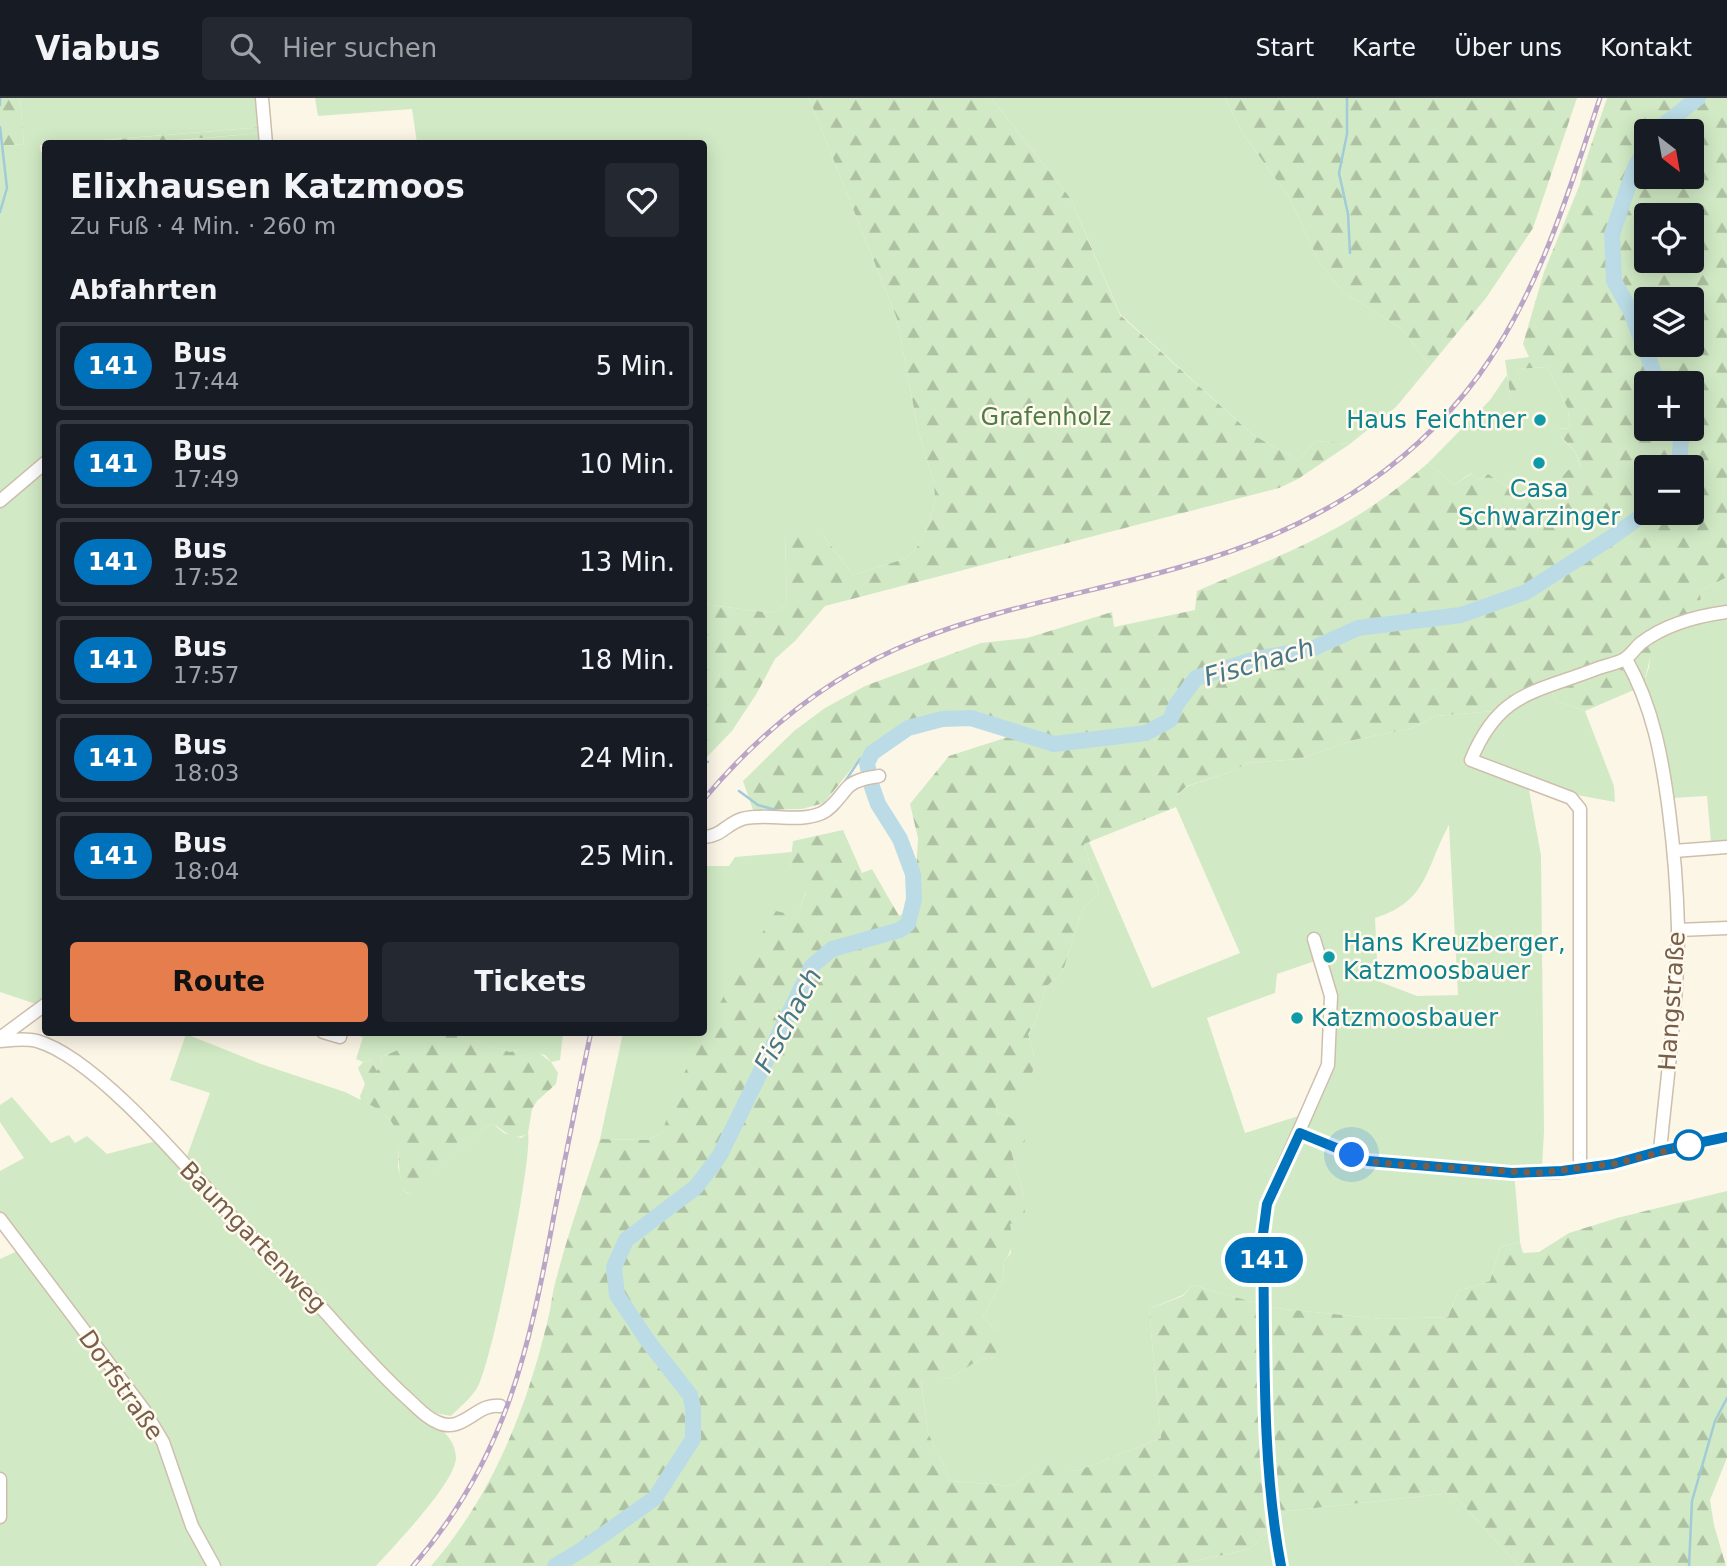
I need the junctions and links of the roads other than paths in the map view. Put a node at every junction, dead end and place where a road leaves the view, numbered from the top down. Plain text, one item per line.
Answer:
1 (262, 98) edge
2 (266, 140) edge
3 (42, 465) edge
4 (0, 501) edge
5 (1727, 612) edge
6 (1626, 659) junction
7 (879, 776) dead end
8 (707, 836) edge
9 (1727, 847) edge
10 (1674, 851) junction
11 (1727, 928) edge
12 (1678, 930) junction
13 (1314, 939) dead end
14 (42, 1007) edge
15 (337, 1036) edge
16 (340, 1037) dead end
17 (0, 1040) edge
18 (1300, 1133) junction
19 (1727, 1137) edge
20 (1660, 1151) junction
21 (1580, 1169) junction
22 (0, 1219) edge
23 (500, 1406) dead end
24 (0, 1479) edge
25 (0, 1517) edge
26 (214, 1566) edge
27 (1281, 1566) edge

1 - 2 street
3 - 4 street
5 - 6 street
6 - 10 street, Hangstraße
6 - 21 street
7 - 8 street
9 - 10 street
10 - 12 street, Hangstraße
11 - 12 street
12 - 20 street, Hangstraße
13 - 18 street
14 - 17 street
15 - 16 street
17 - 23 street, Baumgartenweg
18 - 21 street
18 - 27 street
19 - 20 street
20 - 21 street
22 - 26 street, Dorfstraße
24 - 25 street

